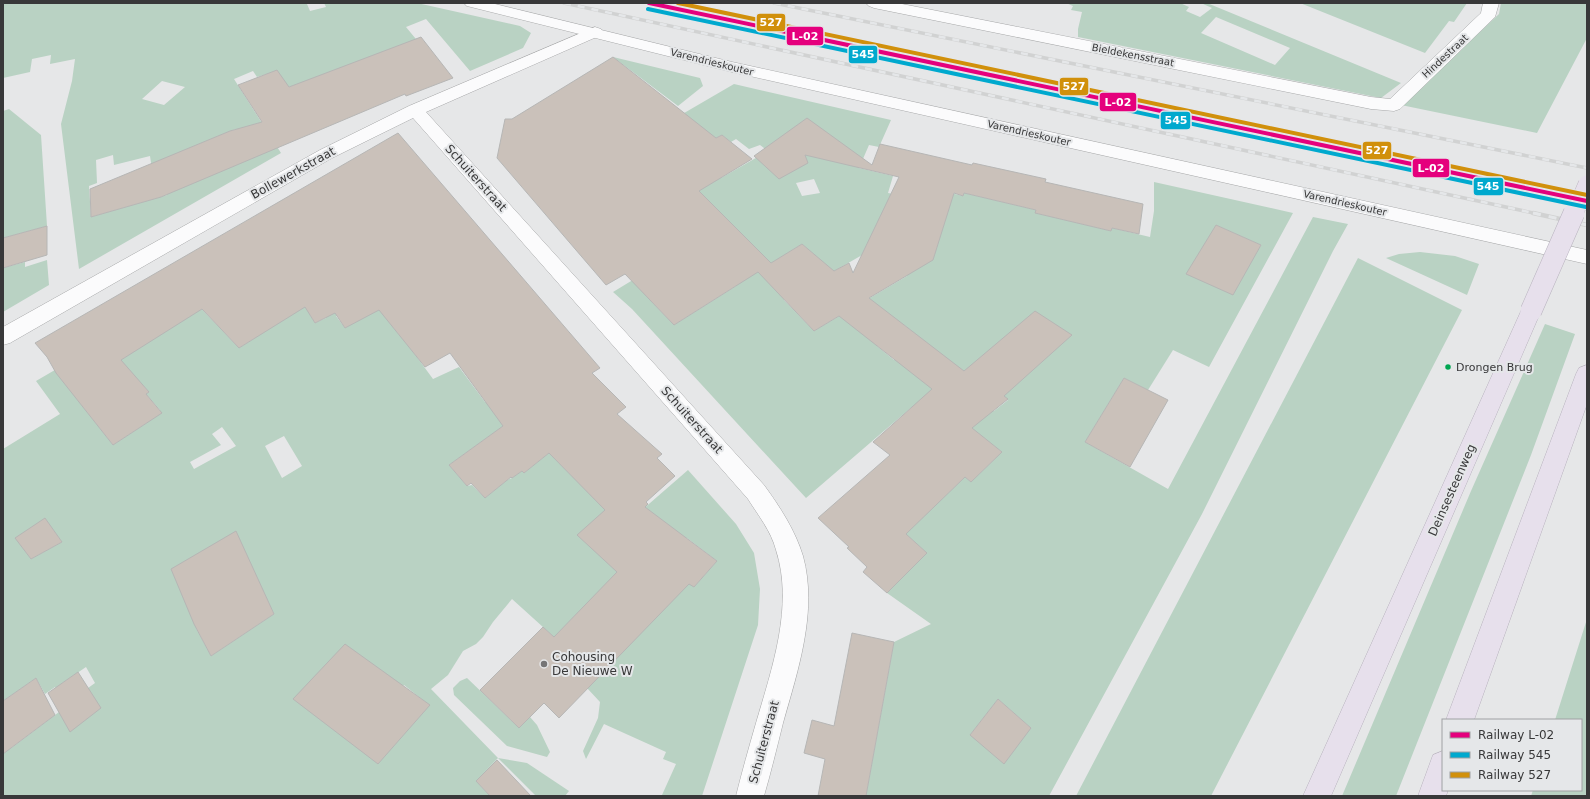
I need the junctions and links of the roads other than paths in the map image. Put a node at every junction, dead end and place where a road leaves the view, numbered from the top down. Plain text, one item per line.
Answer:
1 (472, 3) edge
2 (874, 3) edge
3 (1490, 3) edge
4 (595, 32) junction
5 (1394, 105) joint
6 (415, 110) junction
7 (1587, 184) edge
8 (1587, 257) edge
9 (3, 337) edge
10 (1587, 374) edge
11 (1460, 719) edge
12 (1442, 768) edge
13 (750, 796) edge
14 (1317, 796) edge
15 (1432, 796) edge

1 - 4 street, Varendrieskouter
2 - 5 street, Bieldekensstraat
3 - 5 street, Hindestraat
4 - 6 street, Bollewerkstraat
4 - 8 street, Varendrieskouter
6 - 9 street, Bollewerkstraat
6 - 13 street, Schuiterstraat
7 - 14 highway, Deinsesteenweg, bridge
10 - 11 highway
12 - 15 highway

